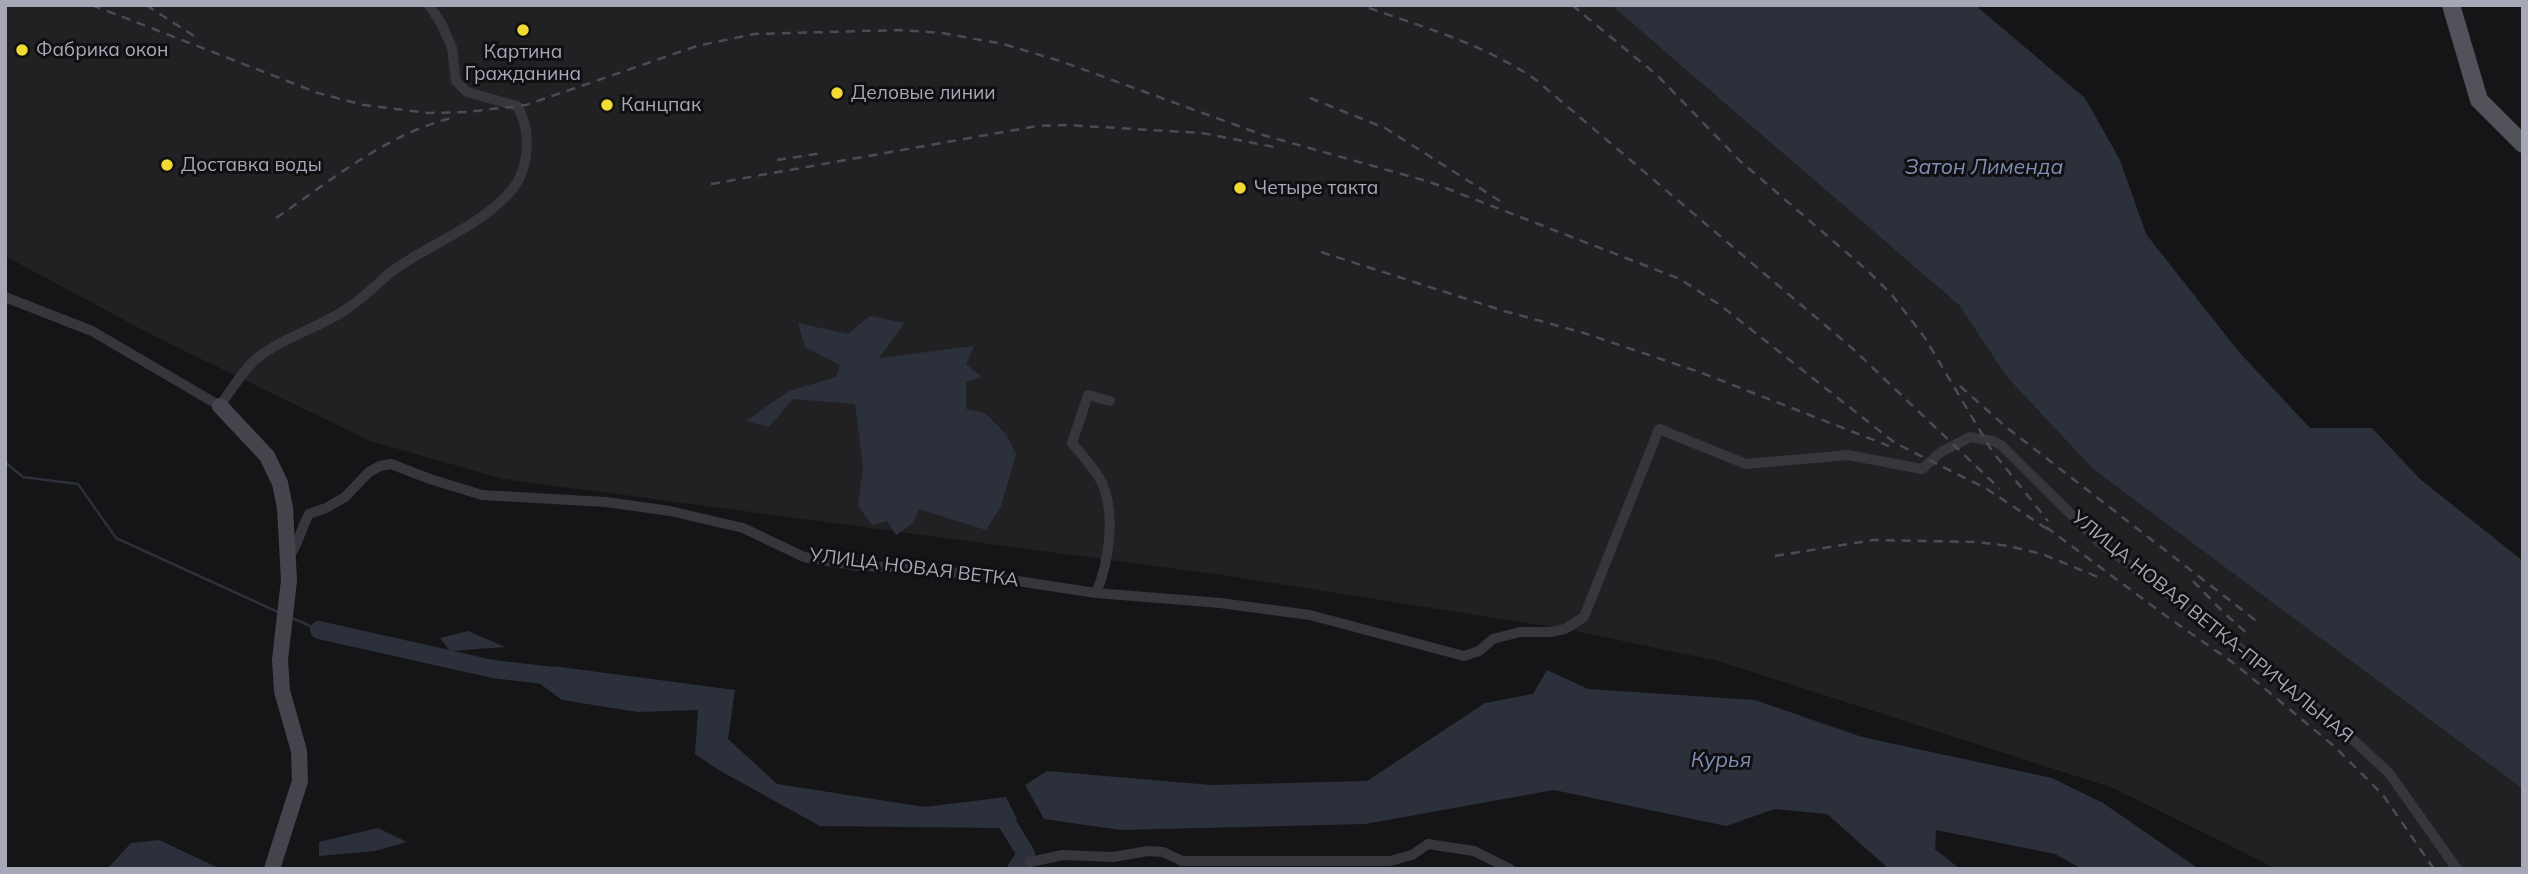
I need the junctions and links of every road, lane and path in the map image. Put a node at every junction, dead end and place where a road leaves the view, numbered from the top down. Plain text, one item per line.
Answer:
1 (429, 5) edge
2 (2451, 5) edge
3 (2523, 144) edge
4 (5, 297) edge
5 (1110, 401) dead end
6 (220, 406) junction
7 (1659, 429) joint
8 (288, 559) junction
9 (1096, 593) junction
10 (1030, 862) dead end
11 (1091, 863) edge
12 (1183, 865) edge
13 (1263, 865) edge
14 (1392, 865) edge
15 (272, 869) edge
16 (1510, 869) edge
17 (2457, 869) edge

1 - 6 street
2 - 3 main road
4 - 6 street
5 - 9 street
6 - 8 street
7 - 9 street, УЛИЦА НОВАЯ ВЕТКА
7 - 17 street, УЛИЦА НОВАЯ ВЕТКА-ПРИЧАЛЬНАЯ
8 - 9 street, УЛИЦА НОВАЯ ВЕТКА
8 - 15 street
10 - 11 street
11 - 12 street
12 - 13 street
13 - 14 street
14 - 16 street

